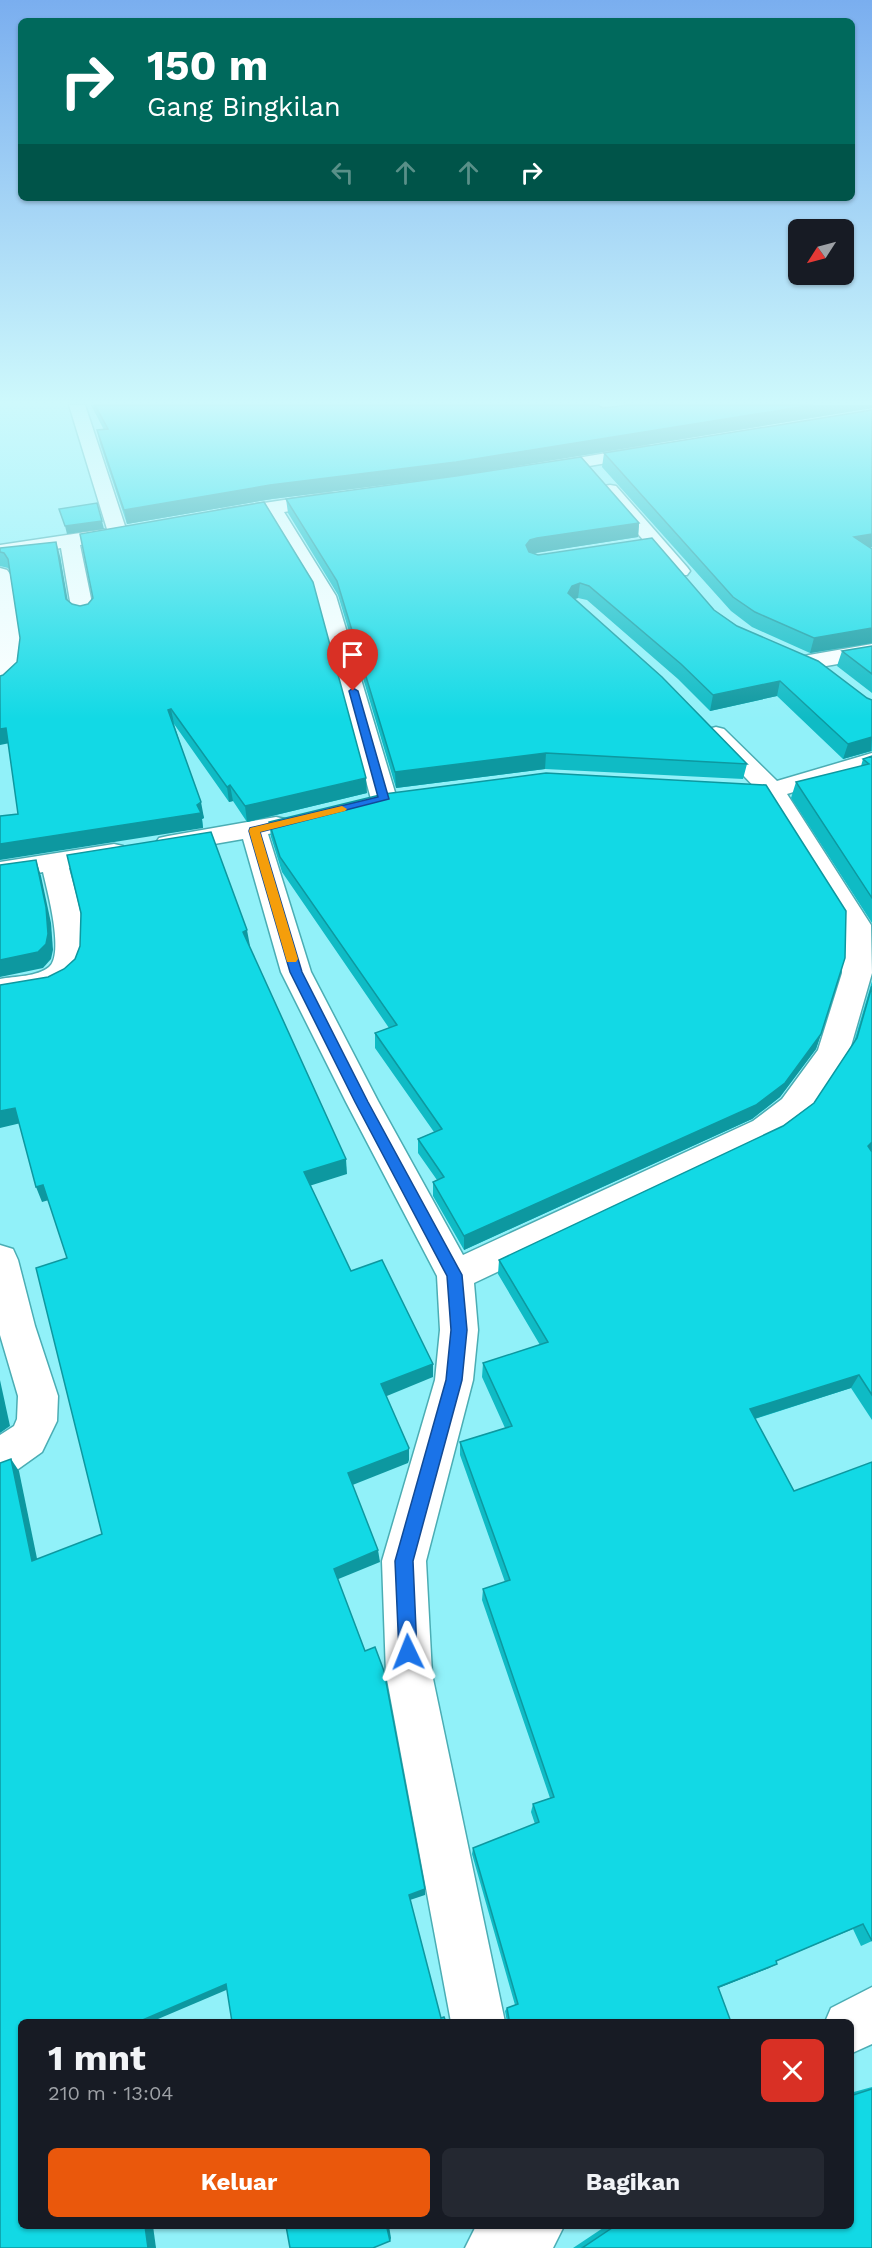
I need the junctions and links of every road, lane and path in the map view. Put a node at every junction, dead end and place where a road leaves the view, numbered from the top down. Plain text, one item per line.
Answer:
1 (110, 510) edge
2 (255, 510) edge
3 (274, 510) edge
4 (627, 510) edge
5 (213, 517) edge
6 (142, 530) edge
7 (118, 534) junction
8 (70, 543) junction
9 (656, 543) junction
10 (635, 546) edge
11 (0, 551) edge
12 (0, 574) edge
13 (692, 585) edge
14 (83, 613) edge
15 (872, 651) edge
16 (831, 675) edge
17 (0, 683) edge
18 (701, 718) edge
19 (872, 760) edge
20 (738, 789) edge
21 (772, 791) junction
22 (383, 800) edge
23 (297, 820) edge
24 (254, 831) junction
25 (54, 862) junction
26 (0, 871) edge
27 (0, 989) edge
28 (0, 1260) edge
29 (455, 1275) junction
30 (0, 1458) edge
31 (872, 2014) edge
32 (477, 2019) edge
33 (854, 2025) edge

1 - 7 street
2 - 5 street
3 - 22 street
4 - 9 street
6 - 7 street
7 - 8 street
8 - 11 street
8 - 14 street
9 - 10 street
9 - 13 street
12 - 17 street
15 - 16 street
18 - 21 street
19 - 21 street
20 - 21 street
21 - 29 street
23 - 24 street
24 - 25 street
24 - 29 street
25 - 26 street
25 - 27 street
28 - 30 street
29 - 32 street
31 - 33 street

